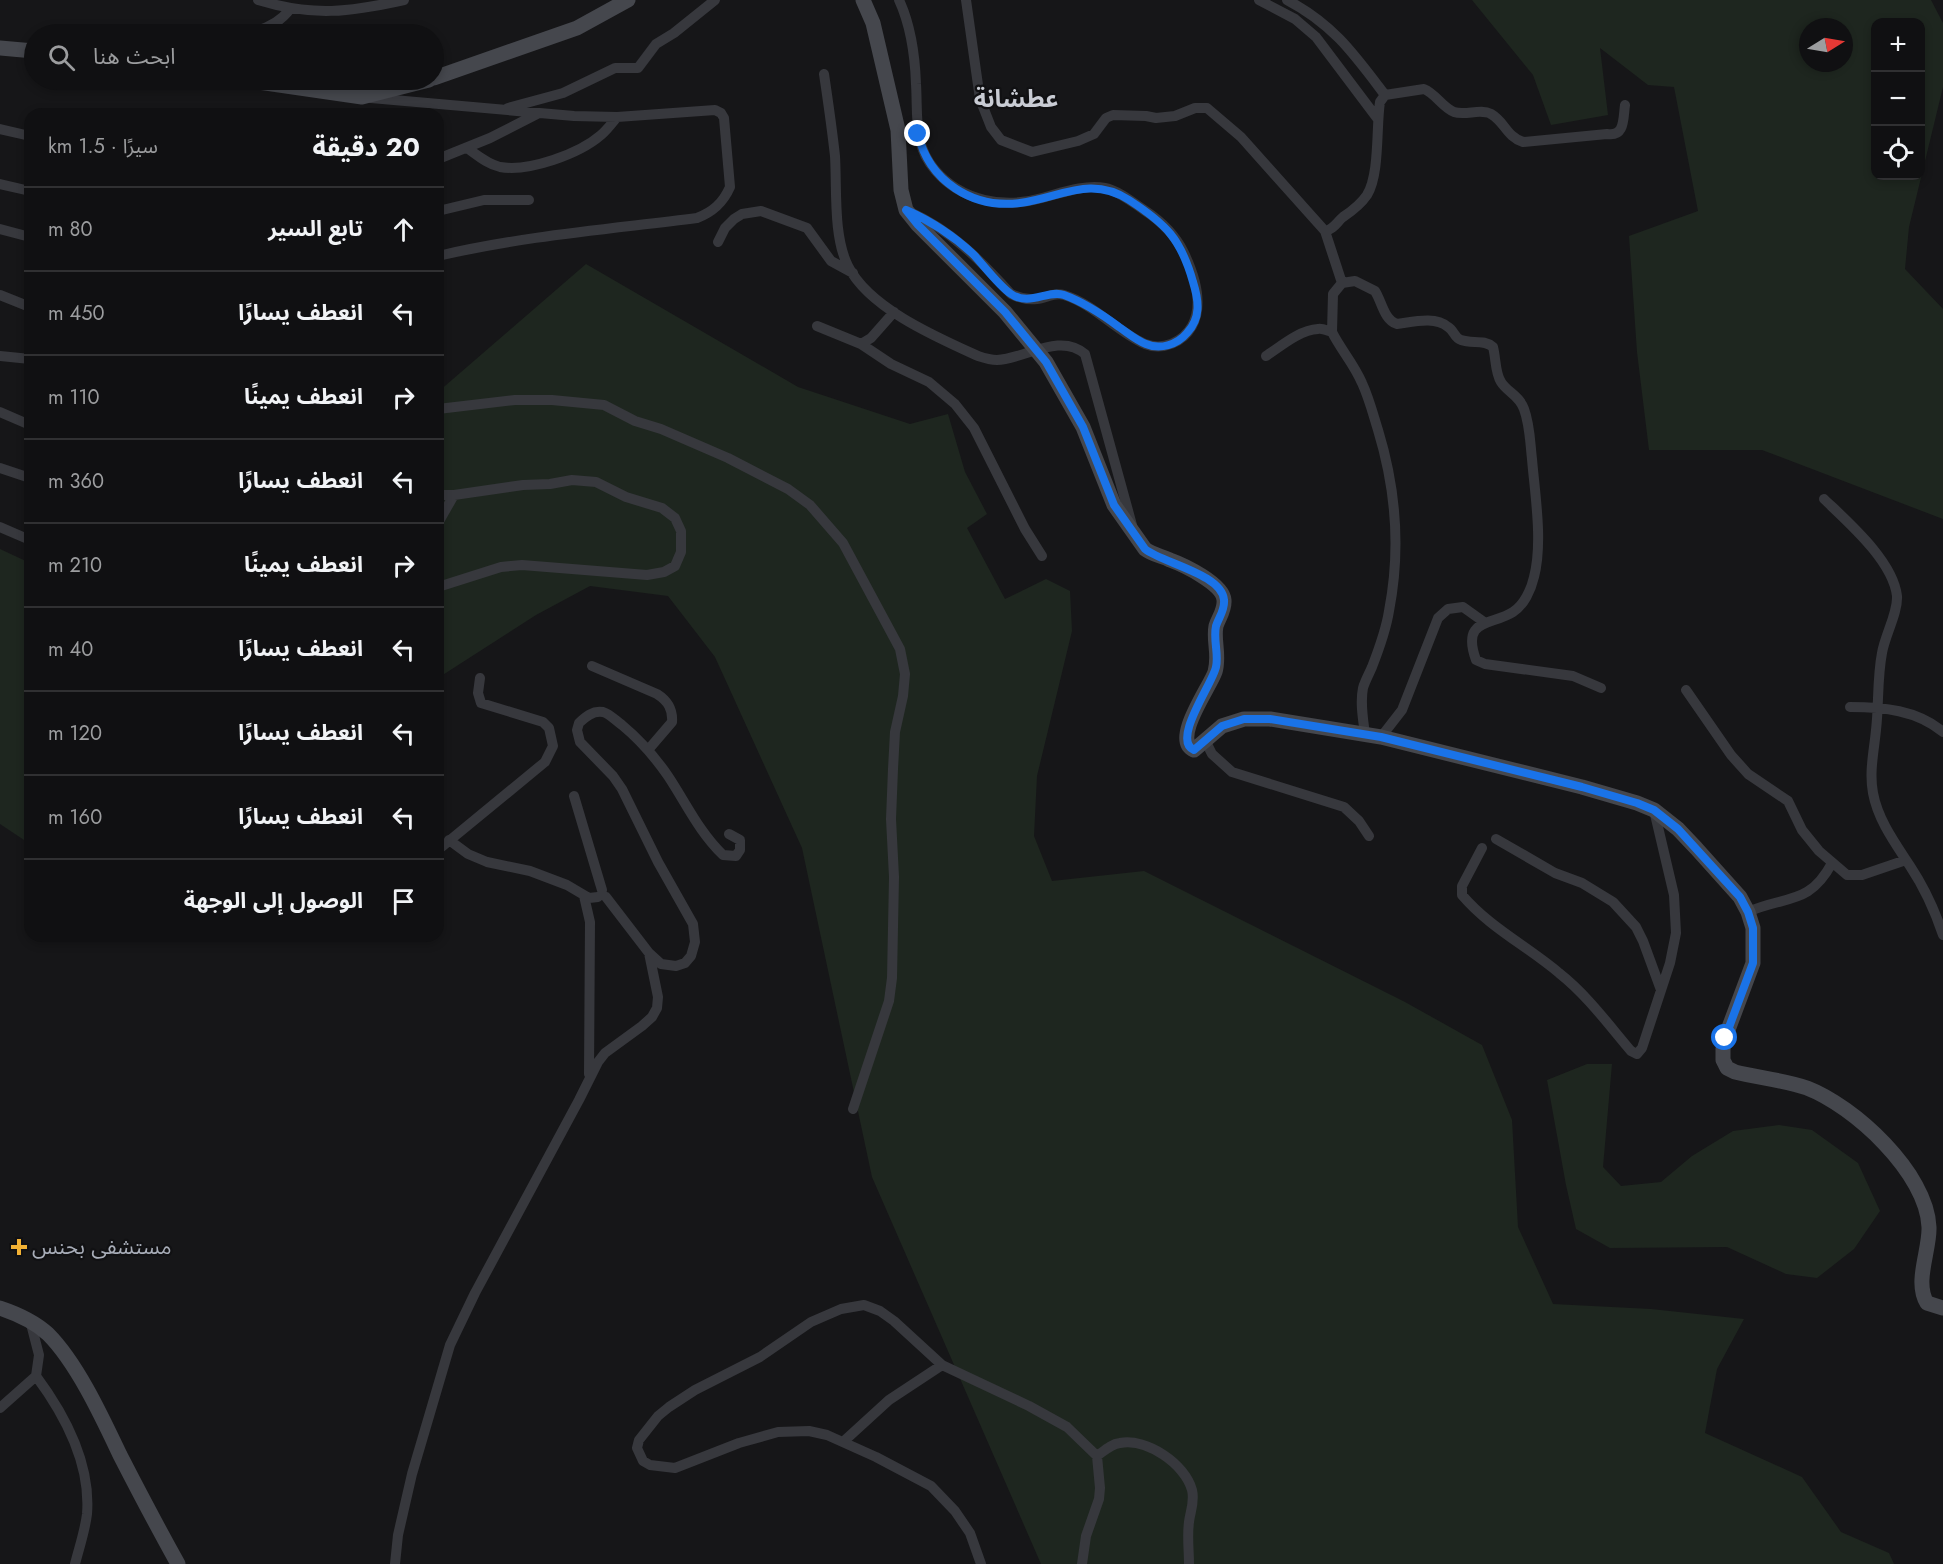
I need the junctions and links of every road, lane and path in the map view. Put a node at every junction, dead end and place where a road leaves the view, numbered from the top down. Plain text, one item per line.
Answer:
1 (258, 0) edge
2 (404, 0) edge
3 (715, 0) edge
4 (863, 0) edge
5 (966, 0) edge
6 (1259, 0) edge
7 (1287, 0) edge
8 (625, 1) edge
9 (902, 3) edge
10 (290, 9) junction
11 (273, 24) edge
12 (0, 48) edge
13 (24, 50) edge
14 (824, 74) dead end
15 (444, 75) edge
16 (314, 90) edge
17 (390, 90) edge
18 (1385, 95) junction
19 (362, 97) junction
20 (1625, 105) dead end
21 (499, 111) junction
22 (537, 114) junction
23 (617, 117) junction
24 (1377, 118) junction
25 (0, 129) edge
26 (24, 135) edge
27 (467, 148) junction
28 (444, 157) edge
29 (0, 184) edge
30 (24, 190) edge
31 (529, 200) dead end
32 (444, 210) edge
33 (906, 210) junction
34 (0, 229) edge
35 (1325, 231) junction
36 (24, 235) edge
37 (718, 242) dead end
38 (444, 255) edge
39 (853, 274) junction
40 (1342, 283) junction
41 (0, 295) edge
42 (24, 305) edge
43 (894, 312) junction
44 (817, 326) dead end
45 (1332, 332) junction
46 (861, 344) junction
47 (0, 356) edge
48 (1266, 356) dead end
49 (24, 358) edge
50 (444, 408) edge
51 (0, 412) edge
52 (24, 422) edge
53 (0, 468) edge
54 (24, 476) edge
55 (444, 495) edge
56 (454, 495) junction
57 (1824, 499) dead end
58 (444, 512) edge
59 (0, 527) edge
60 (1135, 534) junction
61 (24, 537) edge
62 (1042, 556) dead end
63 (444, 585) edge
64 (1484, 622) junction
65 (592, 666) dead end
66 (480, 678) dead end
67 (1601, 688) dead end
68 (1686, 690) dead end
69 (1850, 708) dead end
70 (1878, 708) junction
71 (1943, 731) edge
72 (1365, 734) junction
73 (1381, 737) junction
74 (1205, 741) junction
75 (648, 750) junction
76 (574, 796) dead end
77 (1654, 810) junction
78 (729, 834) dead end
79 (1369, 836) dead end
80 (1496, 839) dead end
81 (449, 840) junction
82 (444, 845) edge
83 (1482, 848) dead end
84 (1906, 860) junction
85 (1832, 862) junction
86 (602, 894) junction
87 (584, 896) junction
88 (1748, 912) junction
89 (1943, 935) edge
90 (649, 953) junction
91 (1660, 990) junction
92 (589, 1077) junction
93 (853, 1109) dead end
94 (0, 1308) edge
95 (1943, 1308) edge
96 (30, 1320) junction
97 (942, 1365) junction
98 (36, 1376) junction
99 (0, 1408) edge
100 (843, 1442) junction
101 (1097, 1456) junction
102 (75, 1564) edge
103 (178, 1564) edge
104 (395, 1564) edge
105 (981, 1564) edge
106 (1082, 1564) edge
107 (1189, 1564) edge

1 - 10 street
2 - 10 street
3 - 21 street
4 - 33 main road
5 - 35 street
6 - 24 street
7 - 18 street
8 - 15 main road
9 - 33 street
10 - 11 street
12 - 13 main road
14 - 39 street
16 - 19 main road
17 - 19 main road
18 - 20 street
18 - 24 street
19 - 21 street
21 - 22 street
22 - 23 street
22 - 27 street
23 - 27 street
23 - 38 street
24 - 35 street
25 - 26 street
27 - 28 street
29 - 30 street
31 - 32 street
33 - 60 main road
34 - 36 street
35 - 40 street
37 - 39 street
39 - 43 street
40 - 45 street
40 - 64 street
41 - 42 street
43 - 46 street
43 - 60 street
44 - 46 street
45 - 48 street
45 - 72 street
46 - 62 street
47 - 49 street
50 - 93 street
51 - 52 street
53 - 54 street
55 - 56 street
56 - 58 street
56 - 63 street
57 - 70 street
59 - 61 street
60 - 74 main road
64 - 67 street
64 - 73 street
65 - 75 street
66 - 81 street
68 - 85 street
69 - 70 street
70 - 71 street
70 - 84 street
72 - 73 main road
72 - 74 main road
73 - 77 main road
74 - 79 street
75 - 78 street
75 - 90 street
76 - 86 street
77 - 88 main road
77 - 91 street
80 - 91 street
81 - 82 street
81 - 87 street
83 - 91 street
84 - 85 street
84 - 89 street
85 - 88 street
86 - 87 street
86 - 90 street
87 - 92 street
88 - 95 main road
90 - 92 street
92 - 104 street
94 - 96 main road
96 - 98 street
96 - 103 main road
97 - 100 street
97 - 100 street
97 - 101 street
98 - 99 street
98 - 102 street
100 - 105 street
101 - 106 street
101 - 107 street

